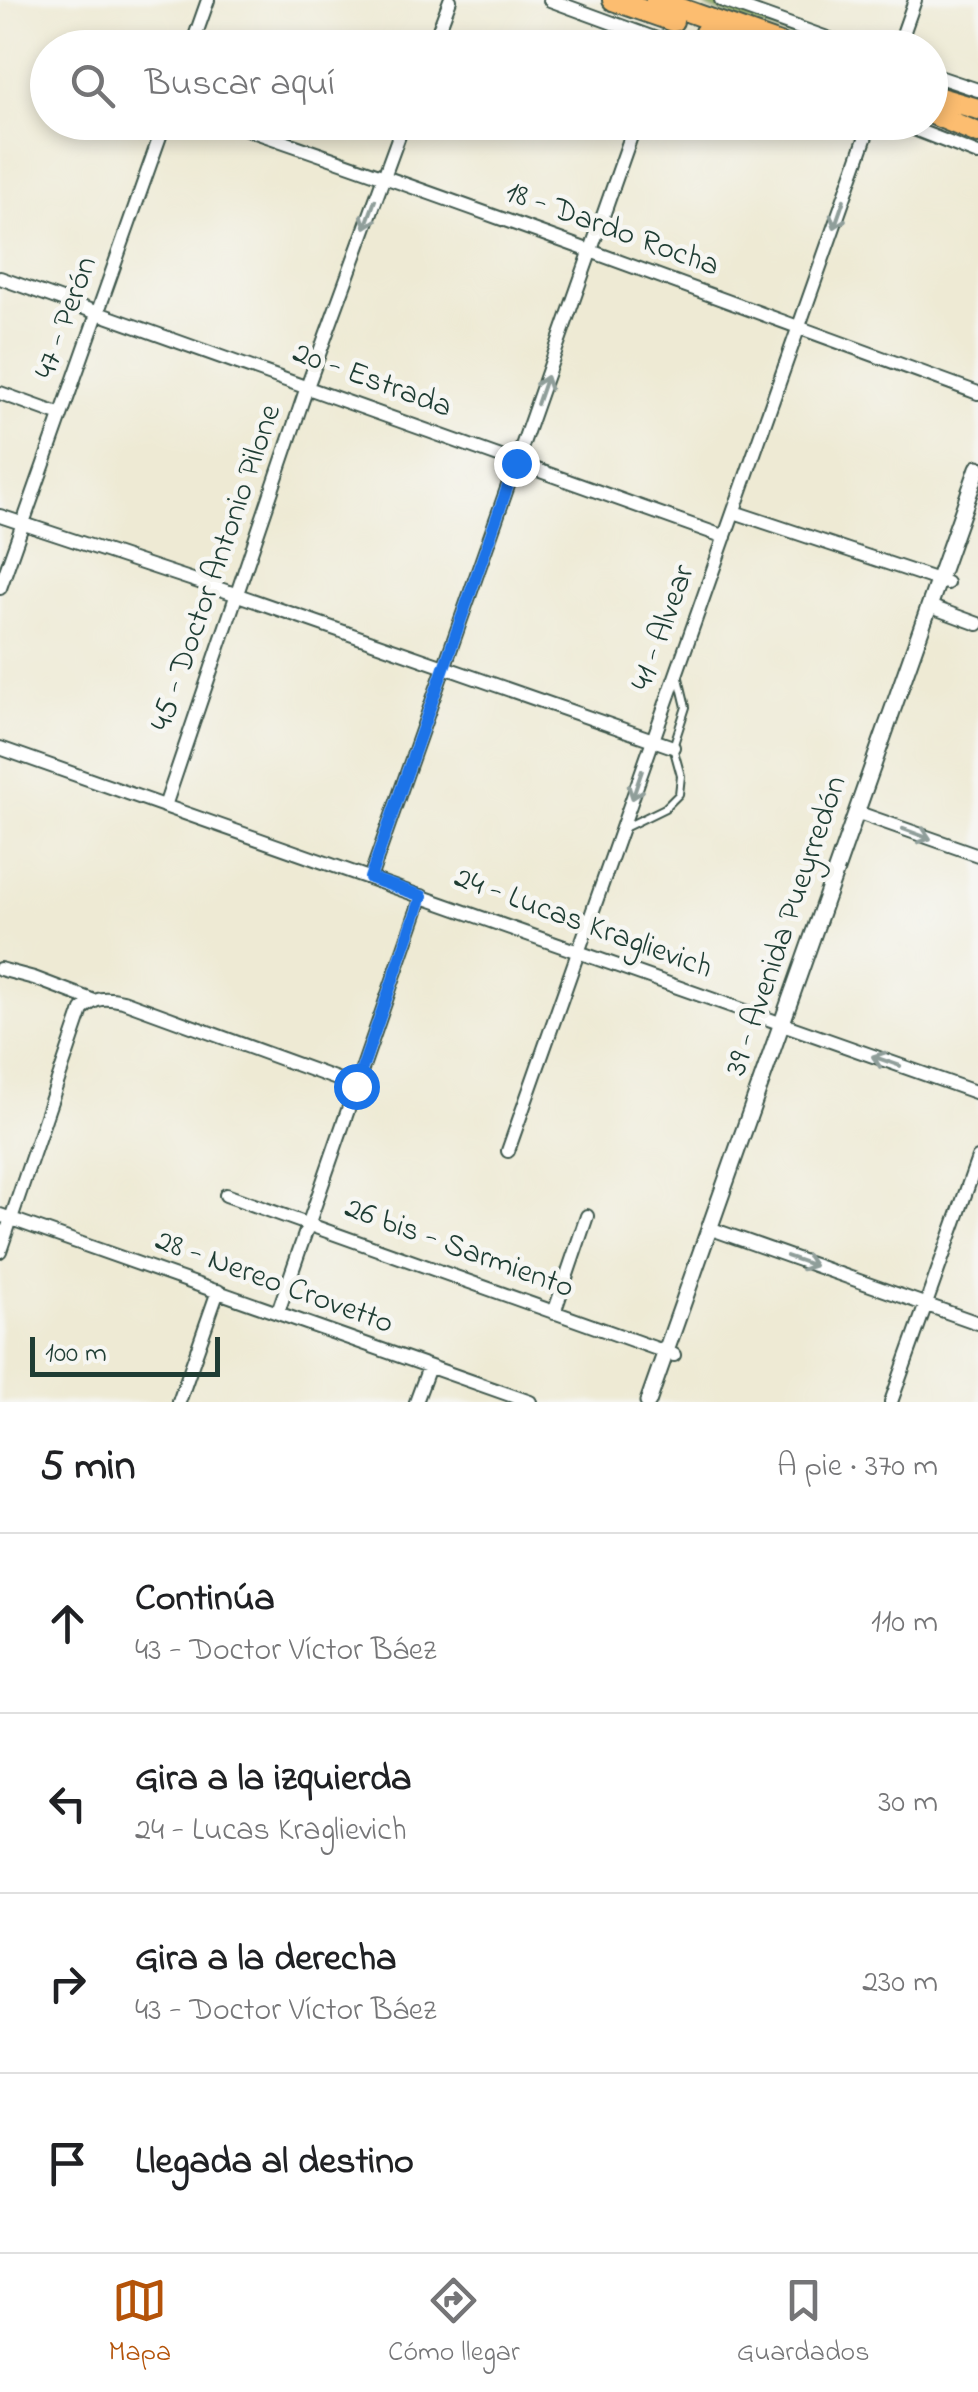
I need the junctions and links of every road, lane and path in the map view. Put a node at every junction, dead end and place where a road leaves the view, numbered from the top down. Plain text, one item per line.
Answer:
1 (208, 0) edge
2 (450, 0) edge
3 (550, 0) edge
4 (613, 0) edge
5 (656, 0) edge
6 (720, 0) edge
7 (915, 0) edge
8 (676, 9) edge
9 (198, 30) edge
10 (439, 30) edge
11 (626, 30) edge
12 (715, 30) edge
13 (738, 30) edge
14 (804, 30) edge
15 (904, 30) edge
16 (948, 80) edge
17 (978, 90) edge
18 (948, 100) edge
19 (978, 109) edge
20 (948, 121) edge
21 (978, 132) edge
22 (159, 140) edge
23 (279, 140) edge
24 (397, 140) edge
25 (630, 140) edge
26 (866, 140) edge
27 (942, 140) edge
28 (978, 154) edge
29 (384, 176) junction
30 (591, 250) junction
31 (0, 278) edge
32 (98, 313) junction
33 (799, 328) junction
34 (307, 387) junction
35 (978, 392) edge
36 (0, 393) edge
37 (62, 415) junction
38 (516, 463) junction
39 (978, 468) edge
40 (978, 494) edge
41 (734, 512) junction
42 (0, 516) edge
43 (23, 524) junction
44 (725, 537) junction
45 (943, 581) junction
46 (0, 588) edge
47 (238, 595) junction
48 (933, 608) junction
49 (978, 624) edge
50 (444, 668) junction
51 (677, 672) junction
52 (653, 740) junction
53 (0, 748) edge
54 (673, 748) junction
55 (166, 806) junction
56 (862, 814) junction
57 (622, 829) junction
58 (978, 855) edge
59 (370, 878) junction
60 (422, 896) junction
61 (578, 952) junction
62 (0, 969) edge
63 (99, 999) junction
64 (787, 1026) junction
65 (356, 1086) junction
66 (978, 1093) edge
67 (508, 1151) dead end
68 (978, 1158) edge
69 (226, 1195) dead end
70 (588, 1216) dead end
71 (5, 1217) edge
72 (308, 1224) junction
73 (714, 1230) junction
74 (0, 1251) edge
75 (218, 1291) junction
76 (926, 1305) junction
77 (278, 1312) junction
78 (554, 1312) junction
79 (978, 1323) edge
80 (670, 1354) junction
81 (428, 1367) junction
82 (179, 1402) edge
83 (416, 1402) edge
84 (530, 1402) edge
85 (648, 1402) edge
86 (658, 1402) edge
87 (891, 1402) edge

1 - 9 street
2 - 10 street
3 - 11 street
4 - 8 main road
5 - 8 main road
6 - 14 street
7 - 15 street
8 - 12 main road
8 - 13 main road
16 - 17 street
18 - 19 main road
20 - 21 main road
22 - 32 street, 47 - Perón
23 - 29 street, 18 - Dardo Rocha
24 - 29 street, 45 - Doctor Antonio Pilone
25 - 30 street
26 -> 33 street, 41 - Alvear
27 - 28 street
29 - 30 street, 18 - Dardo Rocha
29 -> 34 street, 45 - Doctor Antonio Pilone
30 - 33 street, 18 - Dardo Rocha
38 -> 30 street
31 - 32 street, 20 - Estrada
32 - 34 street, 20 - Estrada
32 - 37 street, 47 - Perón
33 - 35 street, 18 - Dardo Rocha
33 - 41 street, 41 - Alvear
34 - 38 street, 20 - Estrada
34 - 47 street, 45 - Doctor Antonio Pilone
36 - 37 street
37 - 43 street, 47 - Perón
38 - 44 street, 20 - Estrada
38 - 50 street
39 - 45 street, 39 - Avenida Pueyrredón
40 - 45 street, 39 - Avenida Pueyrredón
41 - 44 street, 41 - Alvear
41 - 45 street
42 - 43 street
43 - 46 street, 47 - Perón
43 - 47 street
44 - 51 street, 41 - Alvear
45 - 48 street, 39 - Avenida Pueyrredón
47 - 50 street
47 - 55 street, 45 - Doctor Antonio Pilone
48 - 49 street
48 - 56 street, 39 - Avenida Pueyrredón
50 - 52 street
50 - 59 street
51 - 52 street, 41 - Alvear
51 - 54 lane
52 - 54 street
52 -> 57 street, 41 - Alvear
53 - 55 street, 24 - Lucas Kraglievich
54 - 57 lane
55 - 59 street, 24 - Lucas Kraglievich
56 -> 58 street
56 - 64 street, 39 - Avenida Pueyrredón
57 - 61 street, 41 - Alvear
59 - 60 street, 24 - Lucas Kraglievich
60 - 61 street, 24 - Lucas Kraglievich
60 - 65 street
61 - 64 street, 24 - Lucas Kraglievich
61 - 67 street, 41 - Alvear
62 - 63 street
63 - 65 street
63 - 71 street
66 -> 64 street, 24 - Lucas Kraglievich
64 - 73 street, 39 - Avenida Pueyrredón
65 - 72 street
68 - 76 street
69 - 72 street, 26 bis - Sarmiento
70 - 78 street
71 - 74 street
71 - 75 street, 28 - Nereo Crovetto
72 - 77 street
72 - 78 street, 26 bis - Sarmiento
73 -> 76 street
73 - 80 street, 39 - Avenida Pueyrredón
75 - 77 street, 28 - Nereo Crovetto
75 - 82 street
76 - 79 street
76 - 87 street
77 - 81 street, 28 - Nereo Crovetto
78 - 80 street, 26 bis - Sarmiento
80 - 85 street, 39 - Avenida Pueyrredón
80 - 86 street, 39 - Avenida Pueyrredón
81 - 83 street
81 - 84 street, 28 - Nereo Crovetto

